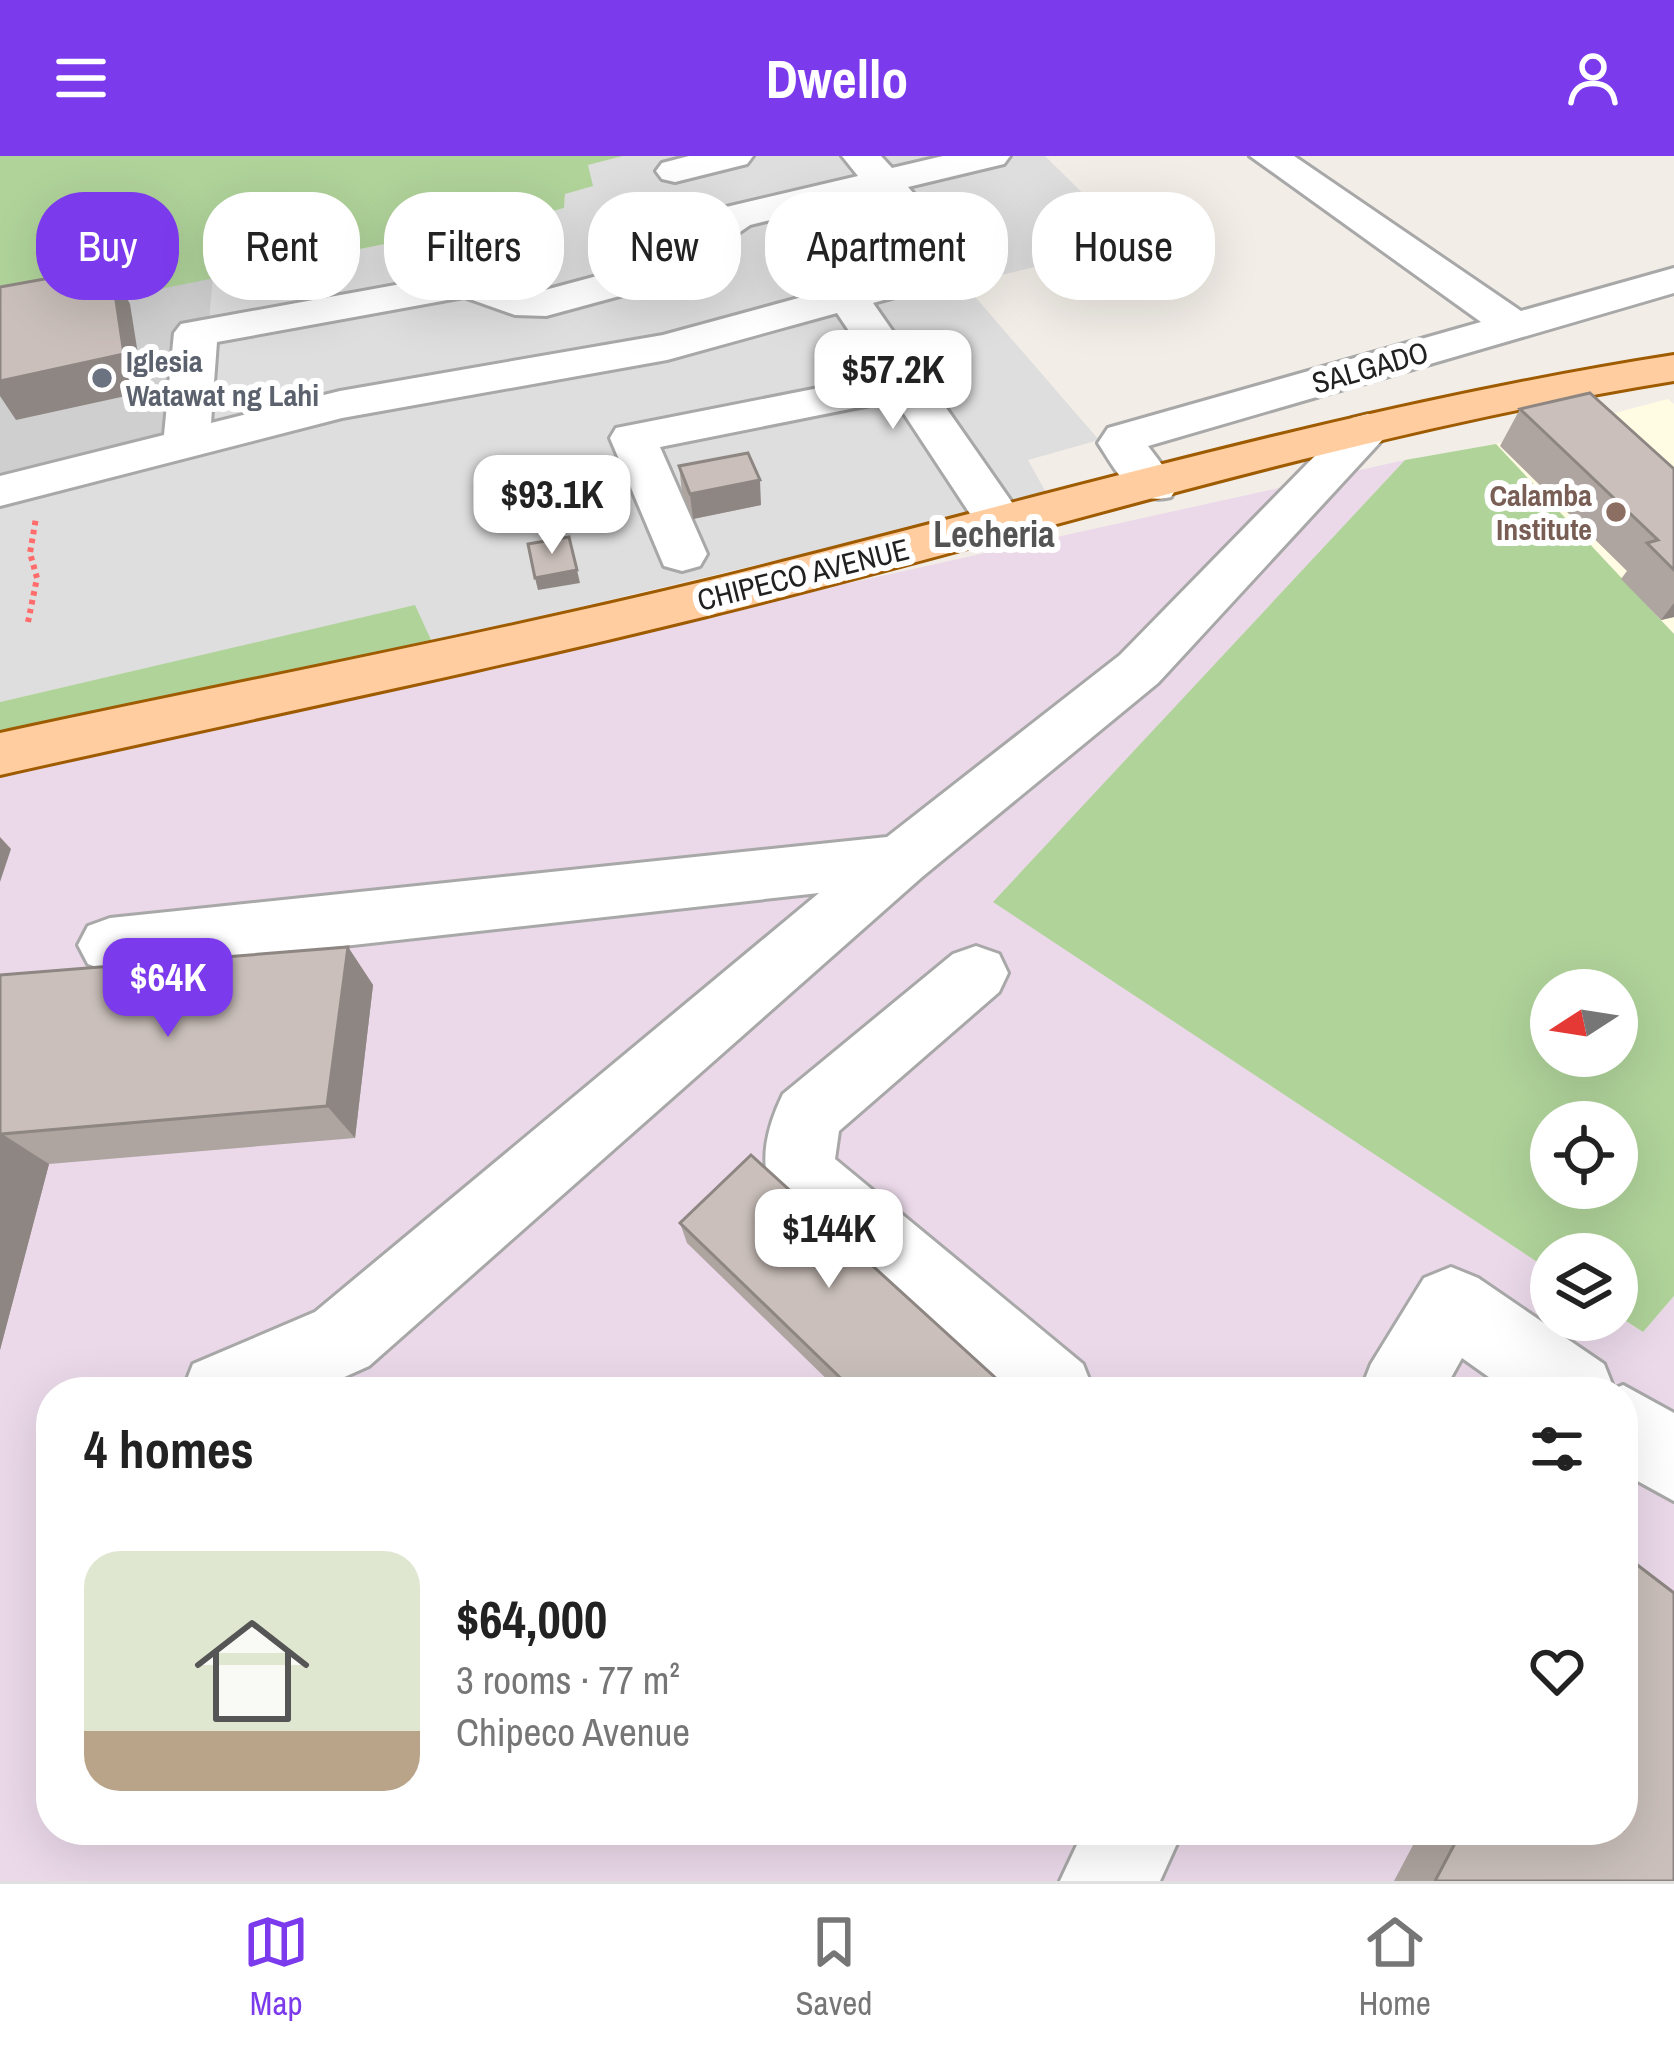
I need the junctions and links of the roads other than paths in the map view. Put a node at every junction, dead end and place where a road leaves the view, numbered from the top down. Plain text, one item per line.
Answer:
1 (734, 156) edge
2 (992, 156) edge
3 (1269, 156) edge
4 (873, 169) edge
5 (675, 171) dead end
6 (892, 192) edge
7 (1674, 280) edge
8 (833, 300) edge
9 (850, 300) edge
10 (1515, 326) junction
11 (1674, 368) edge
12 (910, 384) junction
13 (1368, 428) junction
14 (0, 449) edge
15 (171, 449) junction
16 (21, 486) edge
17 (1154, 486) junction
18 (1002, 524) junction
19 (682, 554) dead end
20 (0, 754) edge
21 (901, 860) junction
22 (110, 945) dead end
23 (976, 974) dead end
24 (255, 1377) edge
25 (1037, 1377) edge
26 (1408, 1377) edge
27 (1555, 1377) edge
28 (1638, 1437) edge
29 (1674, 1462) edge
30 (1129, 1845) edge
31 (1107, 1881) edge

1 - 5 street
2 - 4 street
3 - 10 street
4 - 6 street
4 - 15 street
7 - 10 street, SALGADO
8 - 15 street
9 - 12 street
10 - 17 street, SALGADO
11 - 13 main road, CHIPECO AVENUE
12 - 18 street
12 - 19 street
13 - 17 main road, CHIPECO AVENUE
13 - 21 street
14 - 15 street
15 - 16 street
17 - 18 main road, CHIPECO AVENUE
18 - 20 main road, CHIPECO AVENUE
21 - 22 street
21 - 24 street
23 - 25 street
26 - 27 street
28 - 29 street
30 - 31 street

